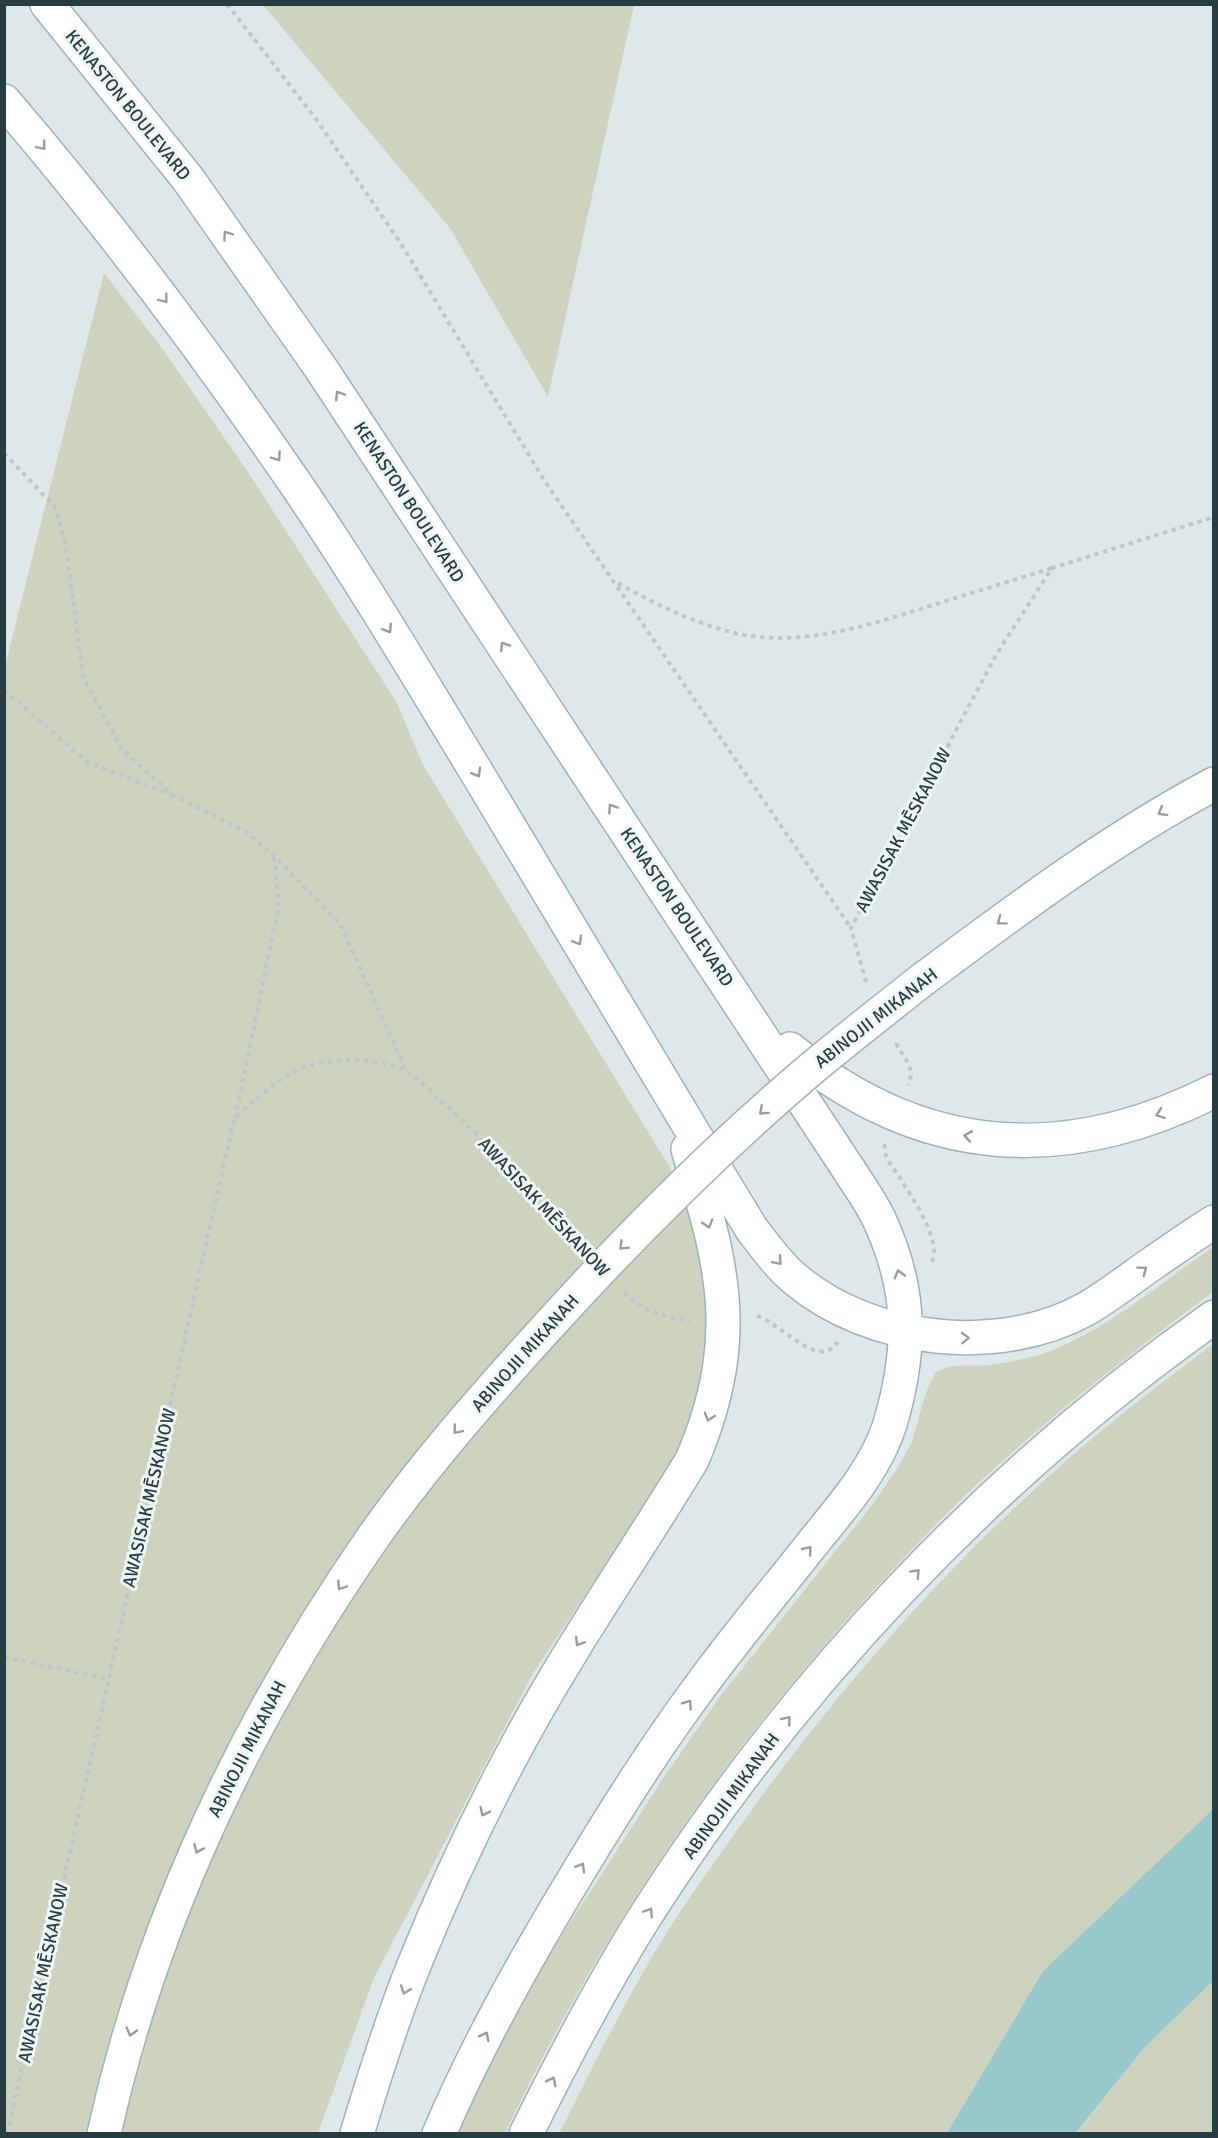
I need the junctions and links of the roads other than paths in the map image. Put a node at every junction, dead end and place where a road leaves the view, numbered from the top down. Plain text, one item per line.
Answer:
1 (47, 4) edge
2 (4, 101) edge
3 (1214, 784) edge
4 (748, 1015) junction
5 (1214, 1090) edge
6 (677, 1107) junction
7 (1214, 1222) edge
8 (1214, 1317) edge
9 (907, 1332) junction
10 (104, 2133) edge
11 (357, 2133) edge
12 (440, 2133) edge
13 (526, 2133) edge

4 -> 1 main road, KENASTON BOULEVARD
2 -> 6 main road
3 -> 10 main road, ABINOJII MIKANAH, bridge
5 -> 4 main road
9 -> 4 main road, KENASTON BOULEVARD
6 -> 9 main road
6 -> 11 main road
9 -> 7 main road
13 -> 8 main road, ABINOJII MIKANAH
12 -> 9 main road, KENASTON BOULEVARD

